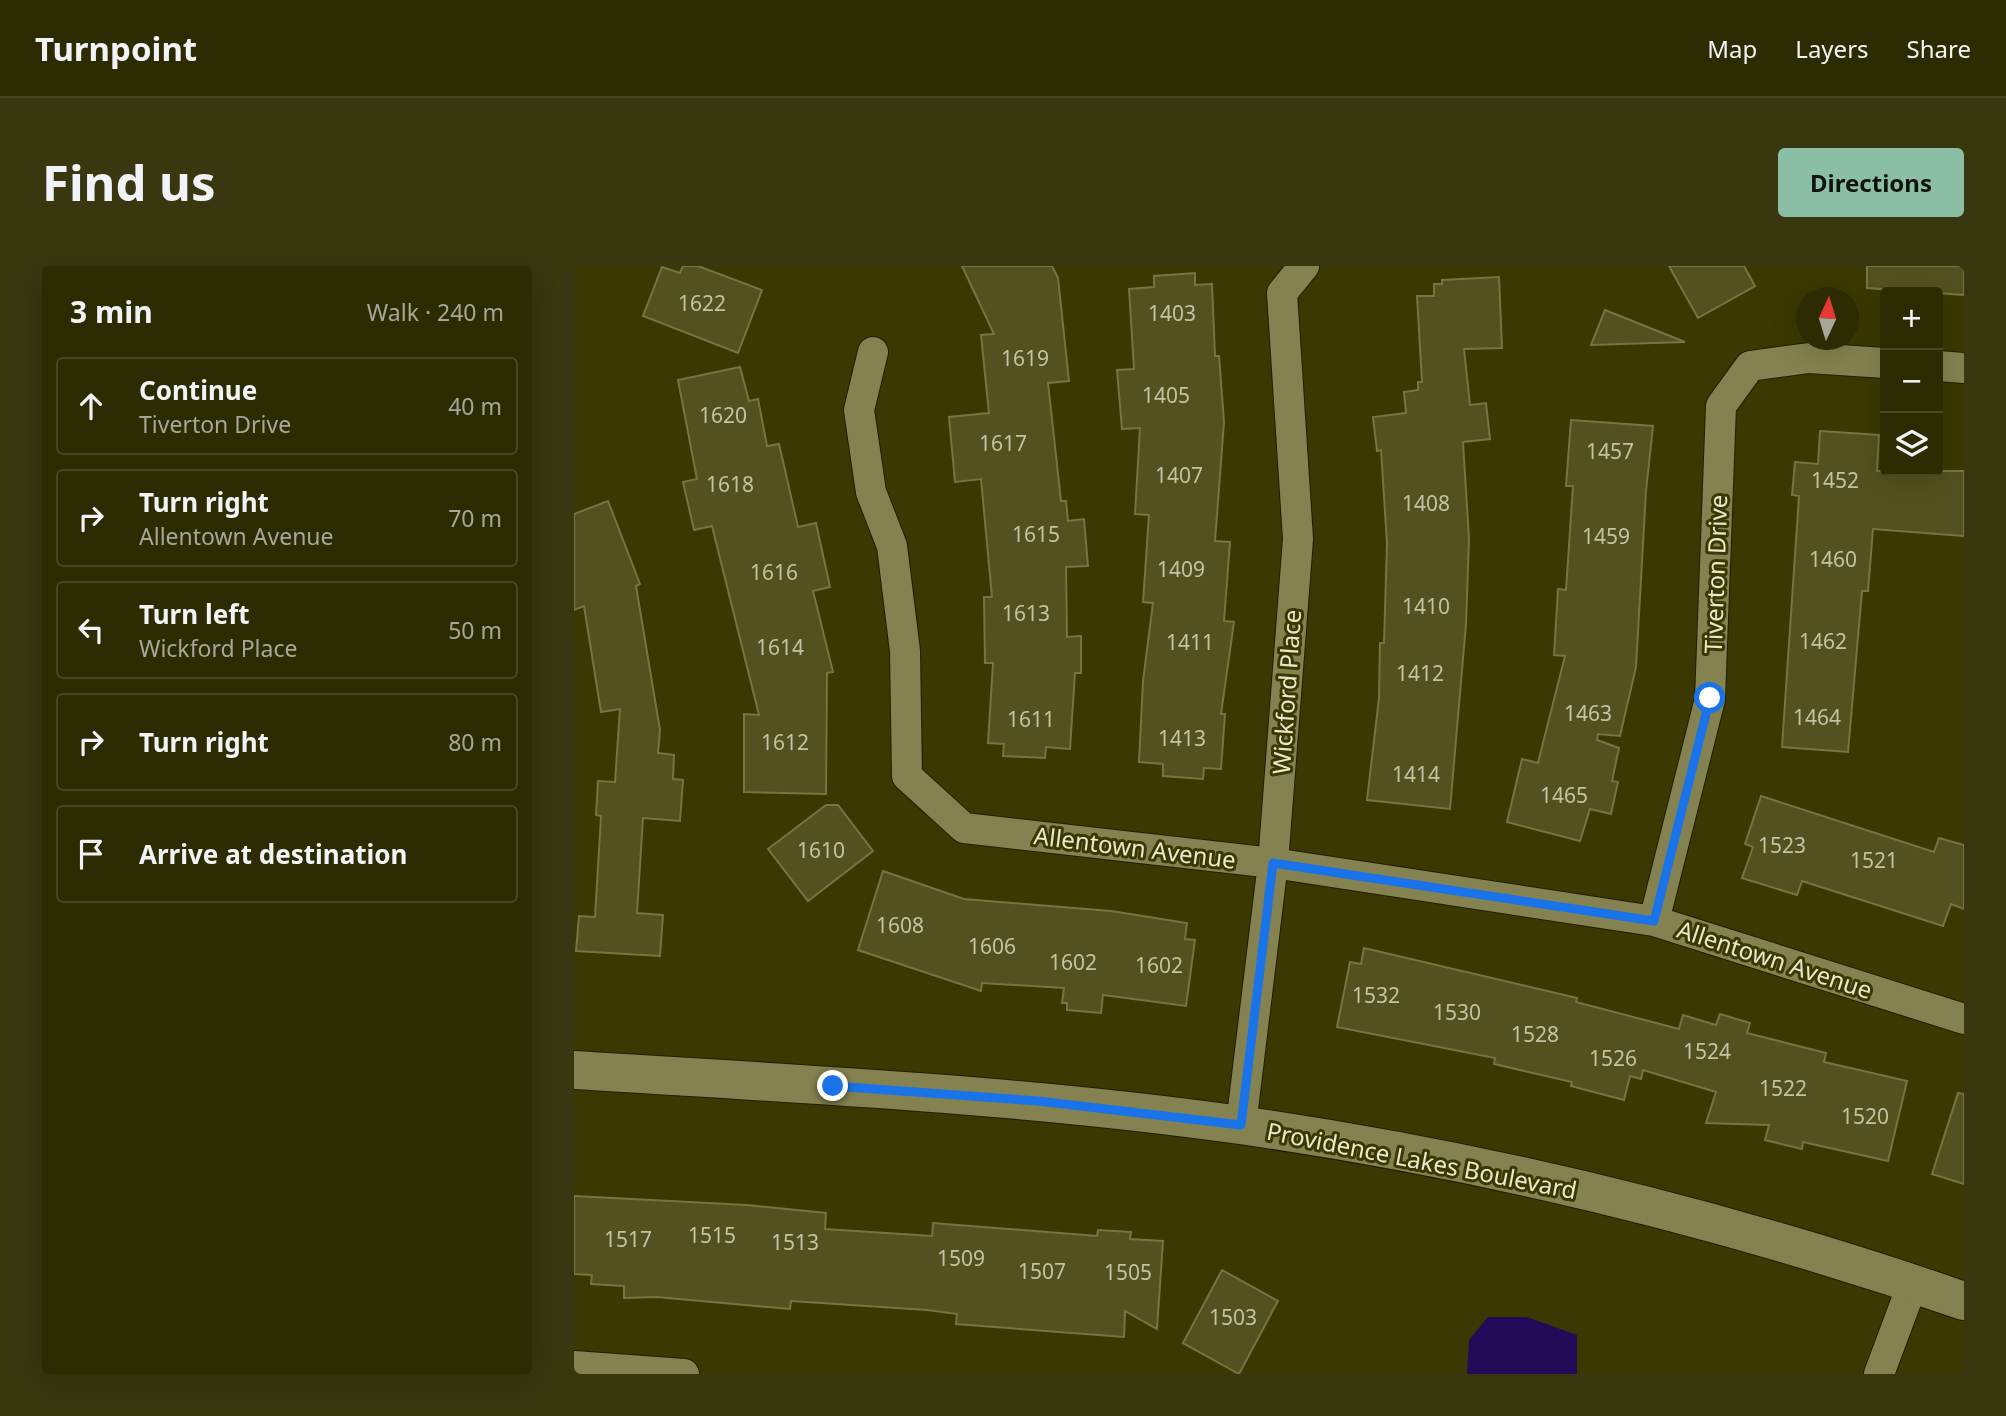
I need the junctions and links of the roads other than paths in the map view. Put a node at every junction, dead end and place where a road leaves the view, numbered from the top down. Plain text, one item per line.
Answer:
1 (1304, 266) edge
2 (873, 352) dead end
3 (1880, 363) edge
4 (1943, 366) edge
5 (1964, 368) edge
6 (1273, 863) junction
7 (1654, 921) junction
8 (1964, 1019) edge
9 (574, 1070) edge
10 (1241, 1125) junction
11 (1913, 1283) junction
12 (1964, 1301) edge
13 (574, 1367) edge
14 (684, 1374) edge
15 (1879, 1374) edge

1 - 6 street, Wickford Place
2 - 6 street, Allentown Avenue
3 - 7 street, Tiverton Drive
4 - 5 street
6 - 7 street, Allentown Avenue
6 - 10 street, Wickford Place
7 - 8 street, Allentown Avenue
9 - 10 street, Providence Lakes Boulevard
10 - 11 street, Providence Lakes Boulevard
11 - 12 street, Providence Lakes Boulevard
11 - 15 street
13 - 14 street

